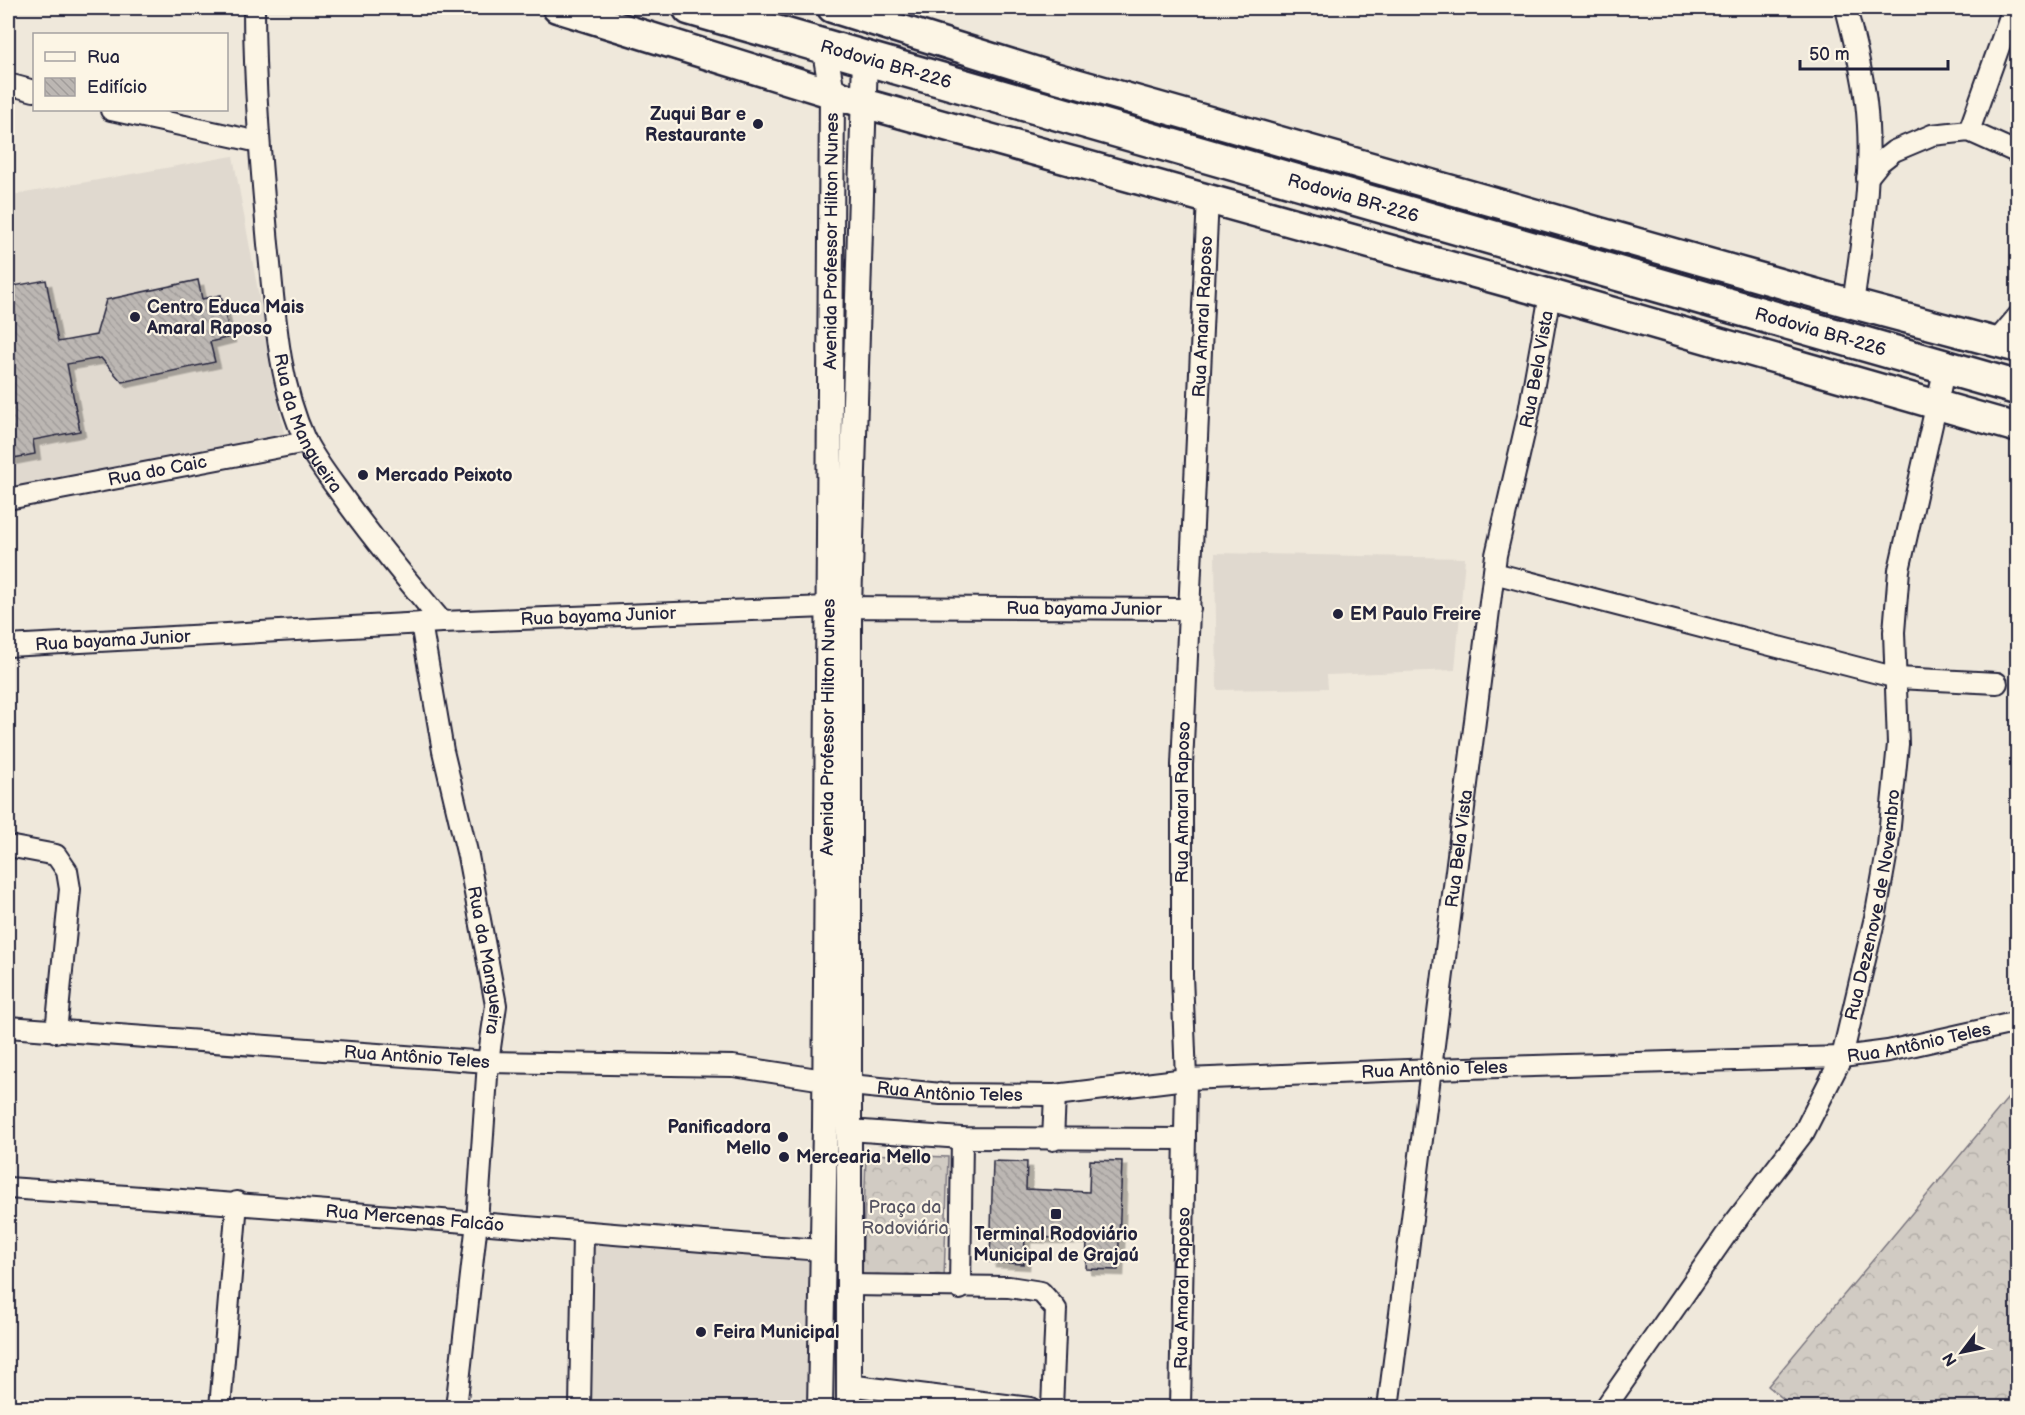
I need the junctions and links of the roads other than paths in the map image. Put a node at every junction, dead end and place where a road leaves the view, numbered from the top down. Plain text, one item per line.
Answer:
1 (254, 8) edge
2 (557, 8) edge
3 (690, 8) edge
4 (832, 8) edge
5 (1846, 8) edge
6 (2013, 8) edge
7 (824, 46) junction
8 (865, 57) junction
9 (8, 84) edge
10 (33, 91) edge
11 (832, 92) junction
12 (863, 103) junction
13 (116, 111) edge
14 (1969, 131) junction
15 (259, 142) junction
16 (2018, 153) edge
17 (1868, 178) junction
18 (1208, 198) junction
19 (1550, 294) junction
20 (1853, 304) junction
21 (2018, 316) edge
22 (2007, 345) edge
23 (1945, 367) junction
24 (2018, 388) edge
25 (1935, 406) junction
26 (2018, 428) edge
27 (306, 442) junction
28 (8, 499) edge
29 (1494, 573) junction
30 (838, 608) junction
31 (1190, 609) junction
32 (442, 622) junction
33 (421, 623) junction
34 (8, 646) edge
35 (1897, 678) junction
36 (1997, 683) dead end
37 (8, 846) edge
38 (2018, 1023) edge
39 (8, 1027) edge
40 (56, 1032) junction
41 (1842, 1057) junction
42 (488, 1062) junction
43 (1433, 1069) junction
44 (824, 1080) junction
45 (1186, 1080) junction
46 (850, 1085) junction
47 (1055, 1095) junction
48 (825, 1127) junction
49 (849, 1130) junction
50 (963, 1138) junction
51 (1185, 1139) junction
52 (1053, 1140) junction
53 (8, 1188) edge
54 (237, 1202) junction
55 (477, 1222) junction
56 (583, 1233) junction
57 (822, 1250) junction
58 (848, 1285) junction
59 (821, 1287) junction
60 (960, 1288) junction
61 (820, 1383) junction
62 (848, 1396) edge
63 (220, 1407) edge
64 (456, 1407) edge
65 (580, 1407) edge
66 (820, 1407) edge
67 (1030, 1407) edge
68 (1052, 1407) edge
69 (1180, 1407) edge
70 (1389, 1407) edge
71 (1605, 1407) edge

1 - 15 street, Rua da Mangueira
2 - 11 main road
3 - 7 highway, Rodovia BR-226
4 - 20 main road
5 - 17 street
6 - 14 street
7 - 8 highway, Rodovia BR-226
7 - 11 street, Avenida Professor Hilton Nunes
8 - 12 street, Avenida Professor Hilton Nunes
8 - 23 highway, Rodovia BR-226
9 - 10 street
11 - 12 main road
11 - 30 street, Avenida Professor Hilton Nunes
12 - 18 main road
12 - 30 street, Avenida Professor Hilton Nunes
13 - 15 street
14 - 16 street
14 - 17 street
15 - 27 street, Rua da Mangueira
17 - 20 street
18 - 19 main road
18 - 31 street, Rua Amaral Raposo
19 - 25 main road
19 - 29 street, Rua Bela Vista
20 - 22 main road
21 - 22 street
23 - 24 highway, Rodovia BR-226
23 - 25 street, Rua Dezenove de Novembro
25 - 26 main road
25 - 35 street, Rua Dezenove de Novembro
27 - 28 street, Rua do Caic
27 - 32 street, Rua da Mangueira
29 - 35 street
29 - 43 street, Rua Bela Vista
30 - 31 street, Rua bayama Junior
30 - 32 street, Rua bayama Junior
30 - 44 street, Avenida Professor Hilton Nunes
30 - 46 street, Avenida Professor Hilton Nunes
31 - 45 street, Rua Amaral Raposo
32 - 33 street, Rua bayama Junior
33 - 34 street, Rua bayama Junior
33 - 42 street, Rua da Mangueira
35 - 36 street
35 - 41 street, Rua Dezenove de Novembro
37 - 40 street
38 - 41 street, Rua Antônio Teles
39 - 40 street, Rua Antônio Teles
40 - 42 street, Rua Antônio Teles
41 - 43 street, Rua Antônio Teles
41 - 71 street, Rua Dezenove de Novembro
42 - 44 street, Rua Antônio Teles
42 - 55 street, Rua da Mangueira
43 - 45 street, Rua Antônio Teles
43 - 70 street, Rua Bela Vista
44 - 46 street
44 - 48 street, Avenida Professor Hilton Nunes
45 - 47 street, Rua Antônio Teles
45 - 51 street, Rua Amaral Raposo
46 - 47 street, Rua Antônio Teles
46 - 49 street, Avenida Professor Hilton Nunes
47 - 52 street
48 - 49 street
48 - 57 street, Avenida Professor Hilton Nunes
49 - 50 street
49 - 58 street, Avenida Professor Hilton Nunes
50 - 52 street
50 - 60 street
51 - 52 street
51 - 69 street, Rua Amaral Raposo
53 - 54 street, Rua Mercenas Falcão
54 - 55 street, Rua Mercenas Falcão
54 - 63 street
55 - 56 street, Rua Mercenas Falcão
55 - 64 street, Rua da Mangueira
56 - 57 street, Rua Mercenas Falcão
56 - 65 street
57 - 59 street, Avenida Professor Hilton Nunes
58 - 59 street
58 - 60 street
58 - 62 street, Avenida Professor Hilton Nunes
59 - 61 street, Avenida Professor Hilton Nunes
60 - 68 street
61 - 62 street
61 - 66 street, Avenida Professor Hilton Nunes
62 - 67 street

